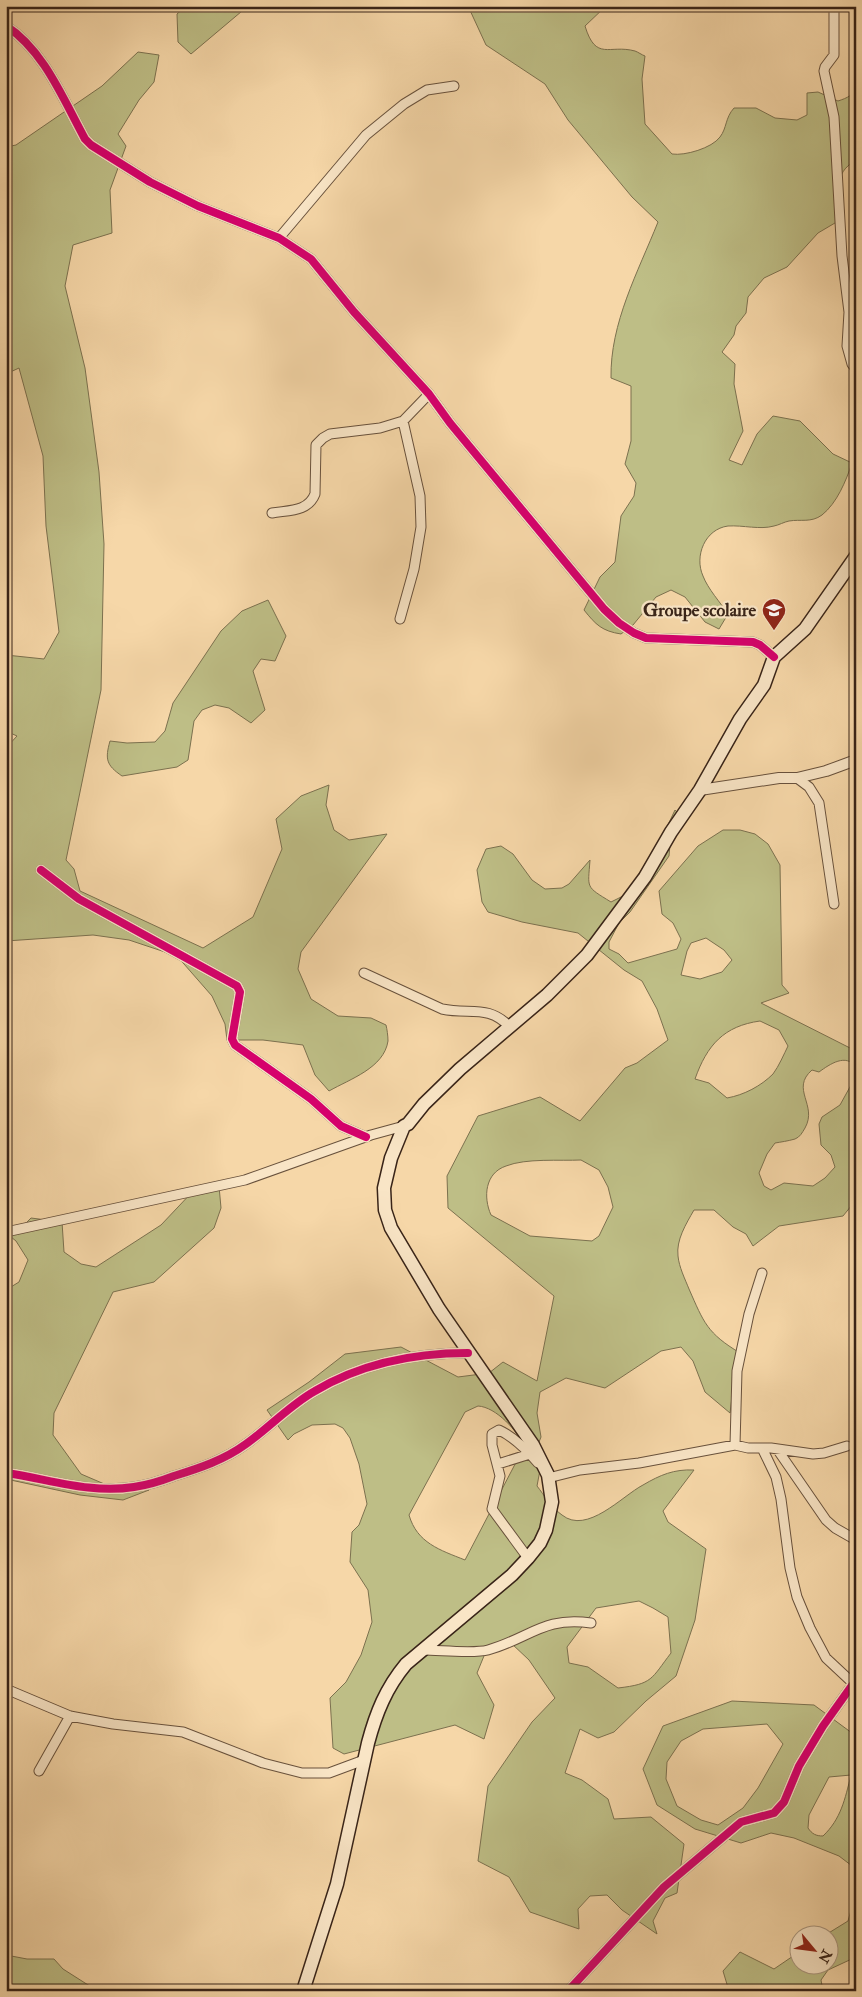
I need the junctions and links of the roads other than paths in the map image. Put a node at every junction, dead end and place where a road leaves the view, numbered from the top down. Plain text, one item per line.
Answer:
1 (834, 6) edge
2 (6, 26) edge
3 (454, 86) dead end
4 (279, 238) junction
5 (856, 369) edge
6 (429, 394) junction
7 (403, 421) junction
8 (272, 513) dead end
9 (856, 556) edge
10 (400, 619) dead end
11 (774, 657) junction
12 (856, 760) edge
13 (797, 778) junction
14 (700, 790) junction
15 (41, 870) dead end
16 (834, 904) dead end
17 (364, 973) dead end
18 (510, 1027) junction
19 (404, 1126) junction
20 (366, 1137) junction
21 (6, 1232) edge
22 (762, 1273) dead end
23 (468, 1354) junction
24 (735, 1445) junction
25 (847, 1446) dead end
26 (762, 1448) junction
27 (777, 1449) junction
28 (530, 1454) junction
29 (498, 1464) junction
30 (6, 1473) edge
31 (548, 1476) junction
32 (856, 1540) edge
33 (528, 1558) junction
34 (591, 1623) dead end
35 (422, 1650) junction
36 (854, 1685) edge
37 (6, 1689) edge
38 (70, 1716) junction
39 (364, 1760) junction
40 (39, 1771) dead end
41 (303, 1991) edge
42 (568, 1991) edge

1 - 5 street
2 - 4 street
3 - 4 street
4 - 6 street
6 - 7 street
6 - 11 street
7 - 8 street
7 - 10 street
9 - 11 main road
11 - 14 main road
12 - 13 street
13 - 14 street
13 - 16 street
14 - 18 main road
15 - 20 street
17 - 18 street
18 - 19 main road
19 - 20 street
19 - 23 main road
20 - 21 street
22 - 24 street
23 - 30 street
23 - 31 main road
24 - 26 street
24 - 31 street
25 - 27 street
26 - 27 street
26 - 36 street
27 - 32 street
28 - 29 street
28 - 29 street
28 - 31 street
29 - 33 street
31 - 33 main road
33 - 35 main road
34 - 35 street
35 - 39 main road
36 - 42 street
37 - 38 street
38 - 39 street
38 - 40 street
39 - 41 main road

